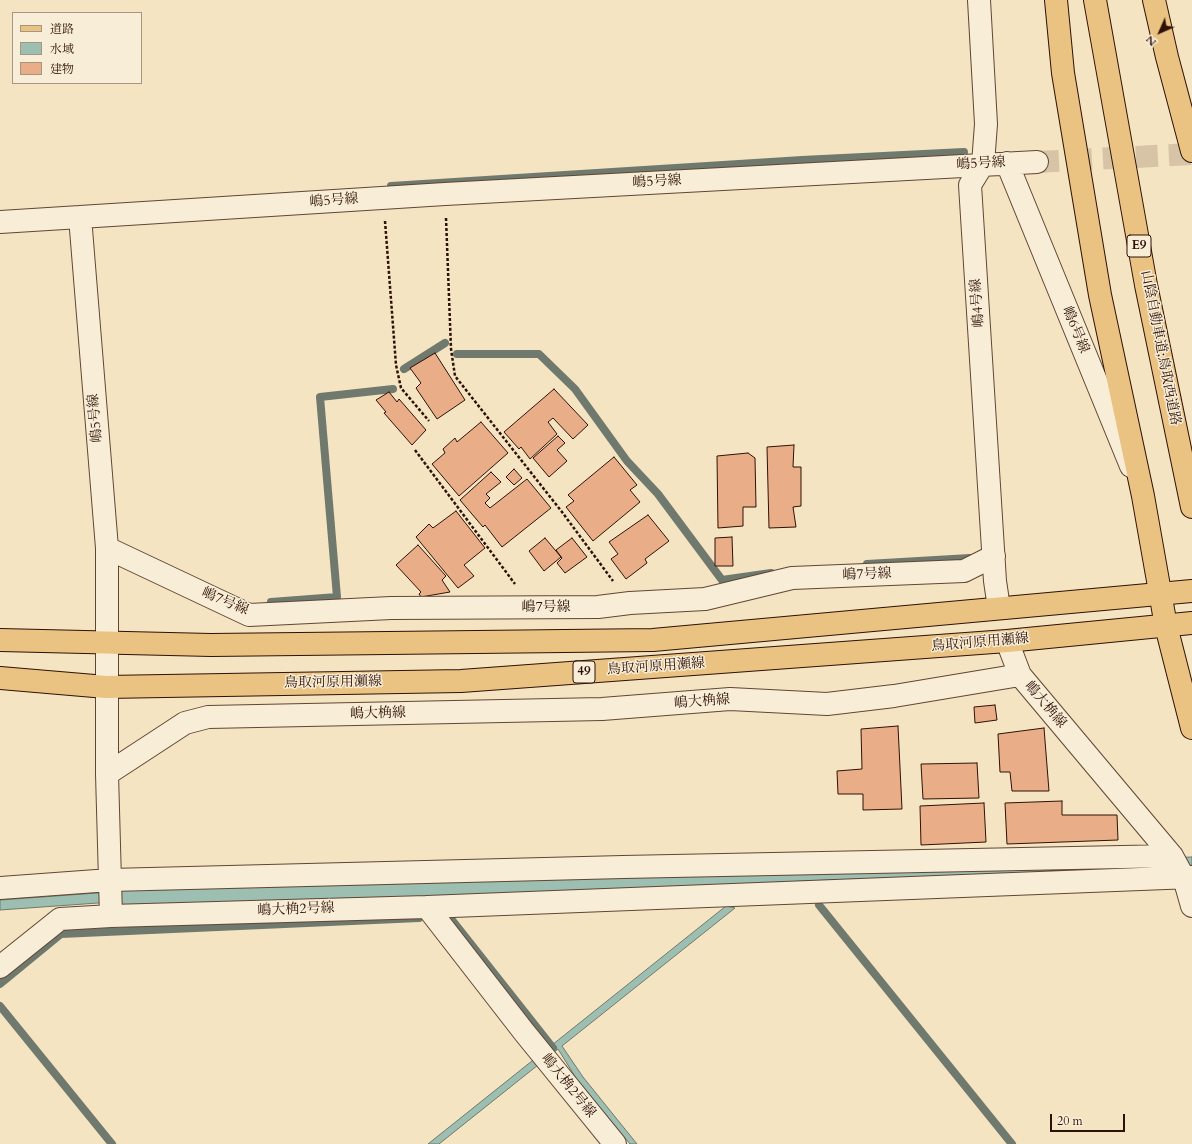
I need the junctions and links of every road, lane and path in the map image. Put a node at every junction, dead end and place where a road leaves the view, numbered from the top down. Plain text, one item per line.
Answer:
1 (979, 0) edge
2 (1056, 0) edge
3 (1095, 0) edge
4 (1110, 0) edge
5 (1154, 0) edge
6 (1192, 151) edge
7 (1037, 162) tunnel mouth
8 (1006, 163) junction
9 (983, 164) junction
10 (445, 194) junction
11 (383, 198) junction
12 (80, 216) junction
13 (0, 222) edge
14 (429, 421) dead end
15 (1192, 439) edge
16 (415, 450) dead end
17 (1144, 496) junction
18 (1190, 499) edge
19 (107, 548) junction
20 (994, 556) junction
21 (1192, 590) edge
22 (1161, 593) junction
23 (630, 603) junction
24 (533, 608) junction
25 (999, 608) junction
26 (1192, 623) edge
27 (1166, 626) junction
28 (0, 640) edge
29 (1007, 641) junction
30 (108, 644) junction
31 (1020, 675) junction
32 (107, 677) junction
33 (0, 678) edge
34 (1192, 728) edge
35 (107, 774) junction
36 (1172, 856) junction
37 (1188, 877) edge
38 (110, 880) junction
39 (0, 888) edge
40 (427, 906) junction
41 (1192, 906) edge
42 (111, 916) junction
43 (0, 967) edge
44 (615, 1144) edge

1 - 9 street, 嶋4号線
2 - 17 main road
3 - 18 main road, 山陰自動車道;鳥取西道路 / E9
4 - 15 main road, 山陰自動車道;鳥取西道路 / E9
5 - 6 main road
7 - 8 street, 嶋5号線
8 - 9 street, 嶋5号線
8 - 17 street, 嶋6号線
9 - 10 street, 嶋5号線
9 - 20 street, 嶋4号線
10 - 11 street, 嶋5号線
10 - 23 path
11 - 12 street, 嶋5号線
11 - 14 path
12 - 13 street
12 - 19 street, 嶋5号線
16 - 24 path
17 - 22 main road
19 - 24 street, 嶋7号線
19 - 30 street, 嶋5号線
20 - 23 street, 嶋7号線
20 - 25 street, 嶋4号線
21 - 22 main road, 鳥取河原用瀬線 / 49
22 - 25 main road, 鳥取河原用瀬線 / 49
22 - 27 main road
23 - 24 street, 嶋7号線
25 - 30 main road, 鳥取河原用瀬線 / 49
26 - 27 main road, 鳥取河原用瀬線 / 49
27 - 29 main road, 鳥取河原用瀬線 / 49
27 - 34 main road
28 - 30 main road, 鳥取河原用瀬線 / 49
29 - 31 street
29 - 32 main road, 鳥取河原用瀬線 / 49
30 - 32 street, 嶋5号線
31 - 35 street, 嶋大桷線
31 - 36 street, 嶋大桷線
32 - 33 main road, 鳥取河原用瀬線 / 49
32 - 35 street
35 - 38 street
36 - 37 street, 嶋大桷線
36 - 38 street
37 - 40 street
37 - 41 street, 嶋大桷線
38 - 39 street
38 - 42 street
40 - 42 street, 嶋大桷2号線
40 - 44 street, 嶋大桷2号線
42 - 43 street, 嶋大桷2号線

